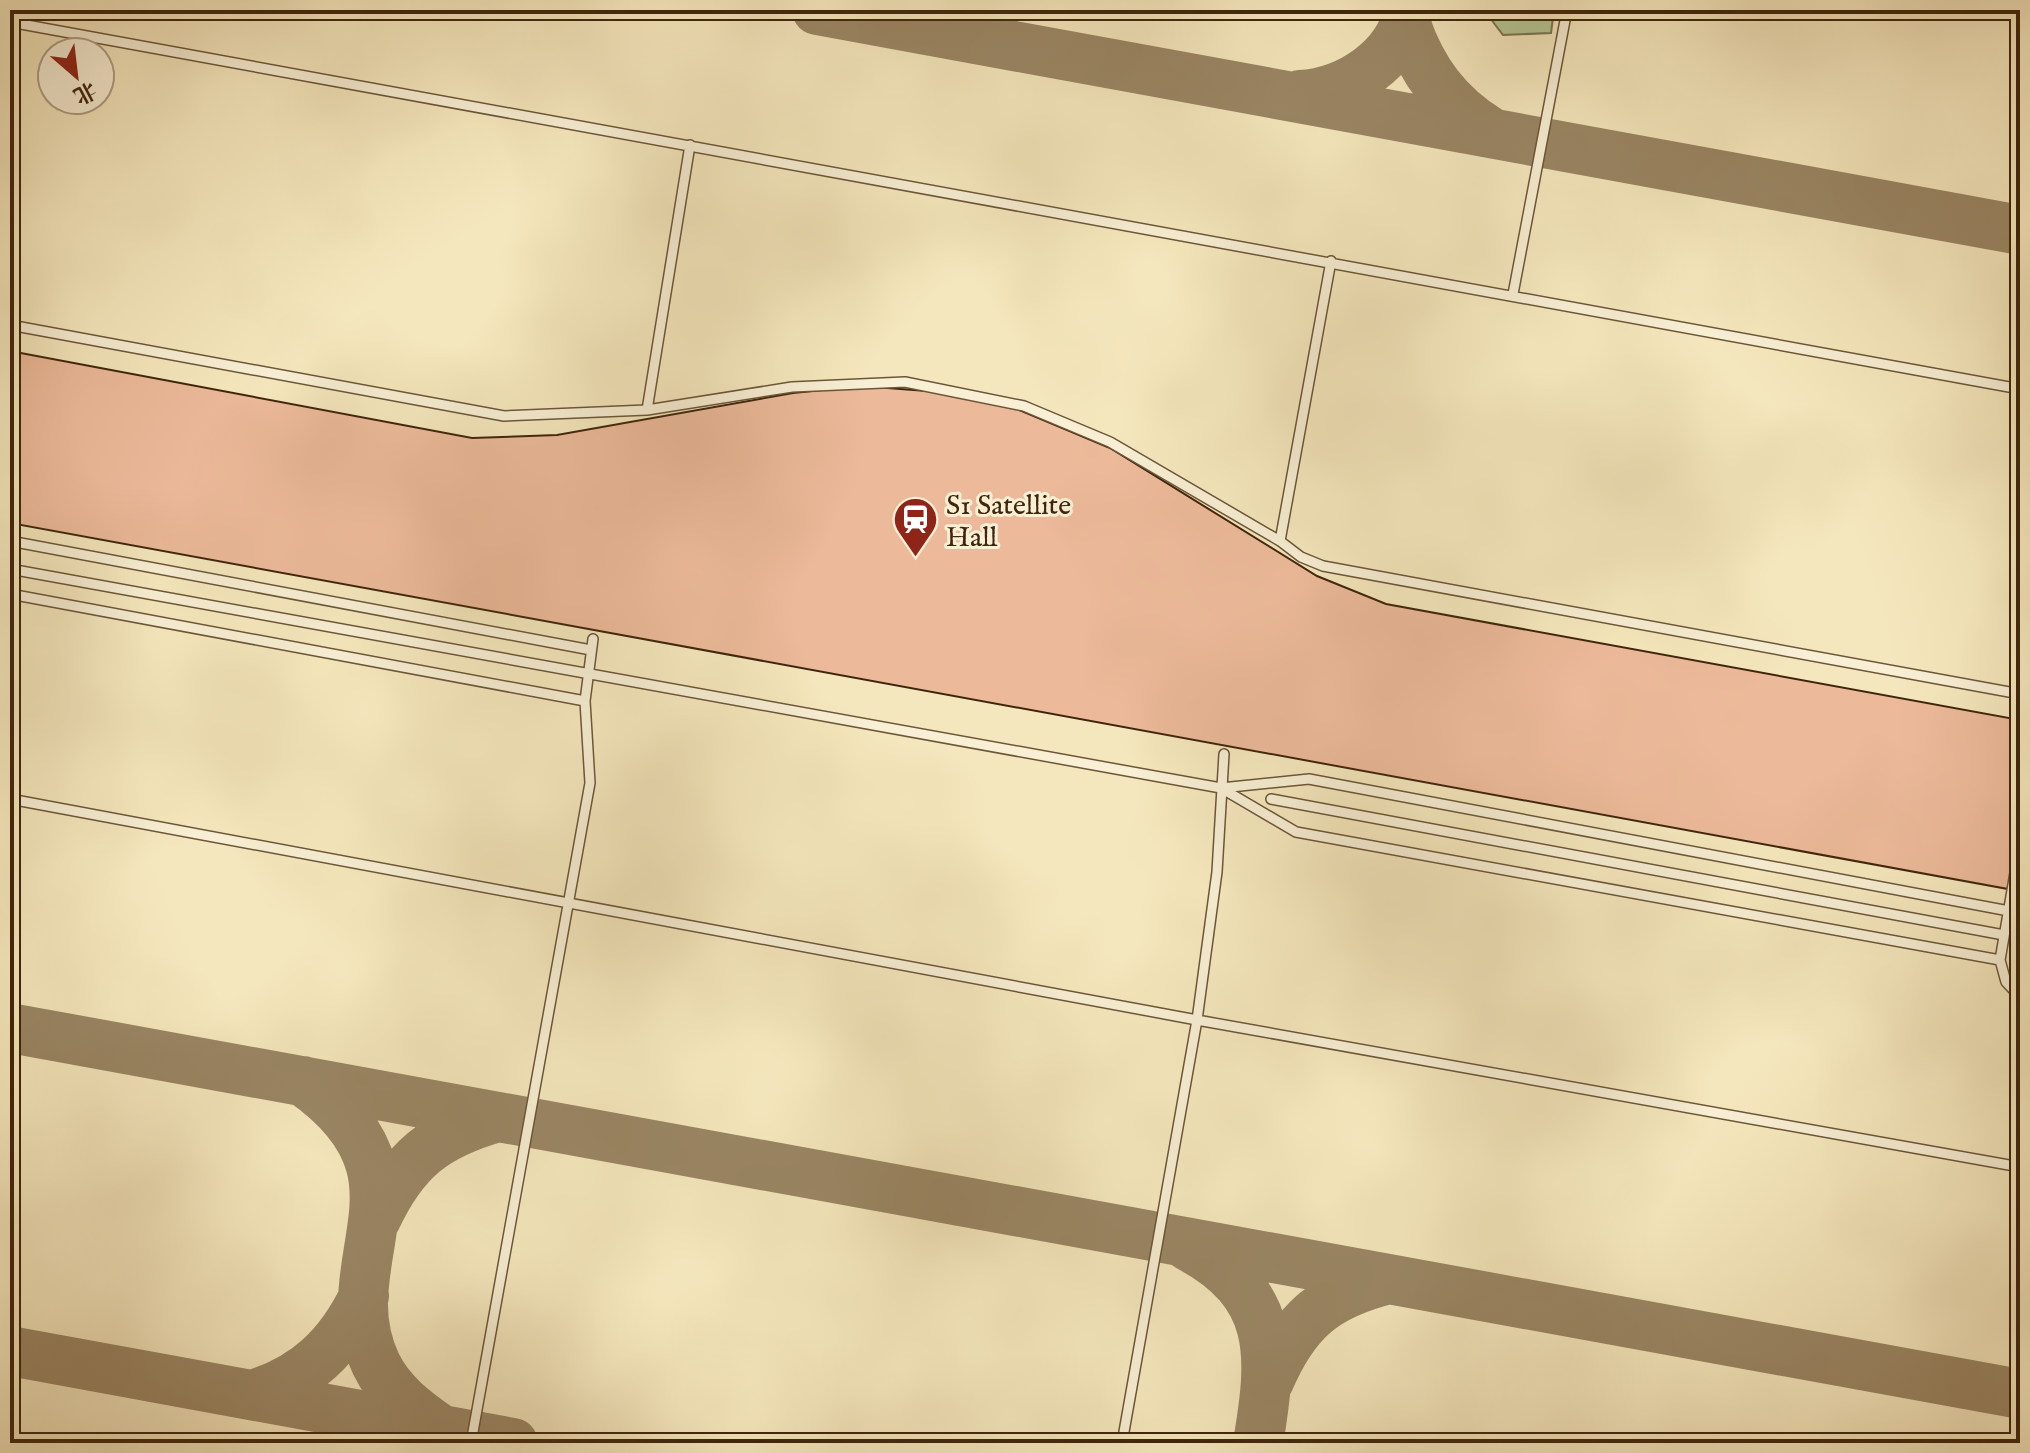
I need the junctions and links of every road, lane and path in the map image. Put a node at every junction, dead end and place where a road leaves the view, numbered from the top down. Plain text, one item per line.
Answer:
1 (1567, 10) edge
2 (10, 22) edge
3 (690, 145) junction
4 (1331, 261) junction
5 (1513, 294) junction
6 (10, 325) edge
7 (2020, 389) edge
8 (647, 410) junction
9 (10, 541) edge
10 (1280, 541) junction
11 (10, 569) edge
12 (10, 594) edge
13 (593, 639) dead end
14 (591, 650) junction
15 (588, 675) junction
16 (2020, 694) edge
17 (585, 701) junction
18 (1224, 754) dead end
19 (1221, 788) junction
20 (10, 799) edge
21 (1271, 799) dead end
22 (2020, 844) edge
23 (570, 902) junction
24 (2009, 911) junction
25 (2004, 935) junction
26 (2000, 960) junction
27 (2020, 997) edge
28 (1197, 1020) junction
29 (2020, 1167) edge
30 (471, 1443) edge
31 (1122, 1443) edge

1 - 5 lane
2 - 3 lane
3 - 4 lane
3 - 8 lane
4 - 5 lane
4 - 10 lane
5 - 7 lane
6 - 8 lane
8 - 10 lane
9 - 14 lane
10 - 16 lane
11 - 15 lane
12 - 17 lane
13 - 14 lane
14 - 15 lane
15 - 17 lane
15 - 19 lane
17 - 23 lane
18 - 19 lane
19 - 24 lane
19 - 26 lane
19 - 28 lane
20 - 23 lane
21 - 25 lane
22 - 24 lane
23 - 28 lane
23 - 30 lane
24 - 25 lane
25 - 26 lane
26 - 27 lane
28 - 29 lane
28 - 31 lane

